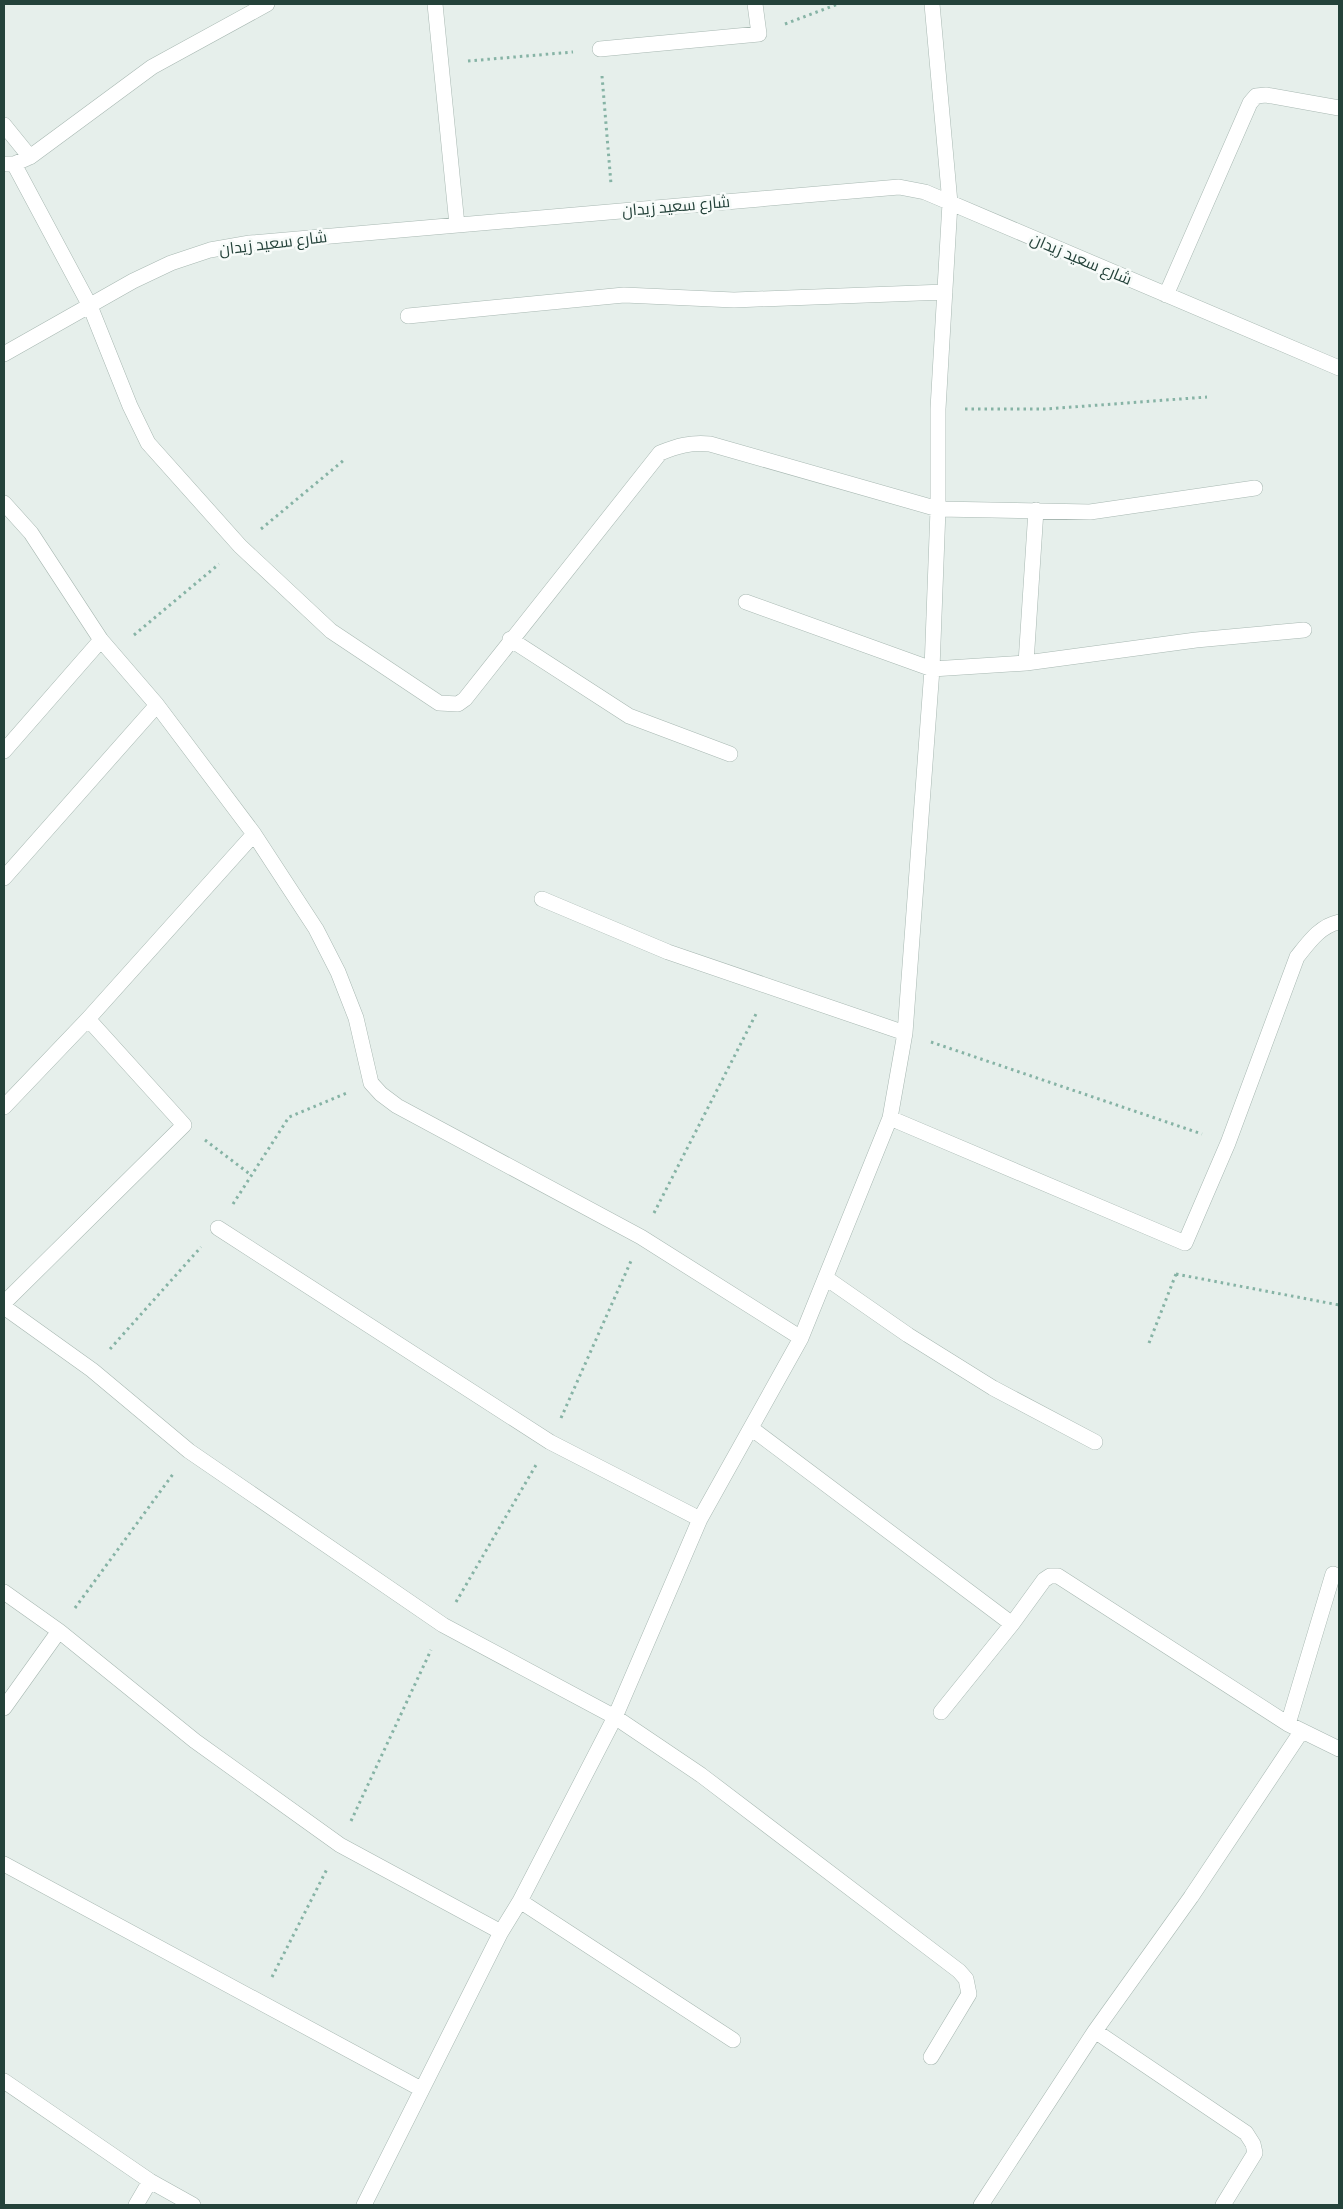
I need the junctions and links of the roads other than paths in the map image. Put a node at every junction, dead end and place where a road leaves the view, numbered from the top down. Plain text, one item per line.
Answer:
1 (267, 4) edge
2 (435, 4) edge
3 (755, 4) edge
4 (932, 4) edge
5 (600, 49) road end
6 (1339, 108) edge
7 (4, 125) edge
8 (30, 157) junction
9 (9, 164) edge
10 (950, 203) junction
11 (457, 225) junction
12 (945, 292) junction
13 (1166, 295) junction
14 (90, 306) junction
15 (408, 316) dead end
16 (4, 354) edge
17 (1339, 368) edge
18 (1255, 488) dead end
19 (4, 503) edge
20 (938, 510) junction
21 (1036, 510) junction
22 (746, 602) dead end
23 (1304, 630) dead end
24 (510, 639) junction
25 (101, 640) junction
26 (1026, 663) junction
27 (932, 669) junction
28 (157, 705) junction
29 (4, 751) edge
30 (730, 754) dead end
31 (254, 834) junction
32 (4, 878) edge
33 (542, 899) dead end
34 (1339, 922) edge
35 (88, 1019) junction
36 (905, 1033) junction
37 (4, 1107) edge
38 (890, 1118) junction
39 (218, 1228) road end
40 (826, 1278) junction
41 (4, 1305) edge
42 (801, 1338) junction
43 (751, 1428) junction
44 (1095, 1442) dead end
45 (700, 1518) junction
46 (1333, 1574) dead end
47 (4, 1592) edge
48 (1012, 1624) junction
49 (59, 1631) junction
50 (4, 1708) edge
51 (941, 1712) dead end
52 (615, 1717) junction
53 (1288, 1724) junction
54 (1301, 1732) junction
55 (1339, 1749) edge
56 (4, 1864) edge
57 (520, 1901) junction
58 (501, 1932) junction
59 (1095, 2031) junction
60 (734, 2040) dead end
61 (931, 2057) dead end
62 (4, 2083) edge
63 (421, 2089) junction
64 (150, 2181) junction
65 (136, 2205) edge
66 (193, 2205) edge
67 (364, 2205) edge
68 (981, 2205) edge
69 (1223, 2205) edge

1 - 8 street
2 - 11 street
3 - 5 street
4 - 10 street
6 - 13 street
7 - 8 street
8 - 9 street
9 - 14 street
10 - 11 street, شارع سعيد زيدان
10 - 12 street
10 - 13 street, شارع سعيد زيدان
11 - 14 street, شارع سعيد زيدان
12 - 15 street
12 - 20 street
13 - 17 street, شارع سعيد زيدان
14 - 16 street, شارع سعيد زيدان
14 - 24 street
18 - 21 street
19 - 25 street
20 - 21 street
20 - 24 street
20 - 27 street
21 - 26 street
22 - 27 street
23 - 26 street
24 - 30 street
25 - 28 street
25 - 29 street
26 - 27 street
27 - 36 street
28 - 31 street
28 - 32 street
31 - 35 street
31 - 42 street
33 - 36 street
34 - 38 street
35 - 37 street
35 - 41 street
36 - 38 street
38 - 40 street
39 - 45 street
40 - 42 street
40 - 44 street
41 - 52 street
42 - 43 street
43 - 45 street
43 - 48 street
45 - 52 street
46 - 53 street
47 - 49 street
48 - 51 street
48 - 53 street
49 - 50 street
49 - 58 street
52 - 57 street
52 - 61 street
53 - 54 street
54 - 55 street
54 - 59 street
56 - 63 street
57 - 58 street
57 - 60 street
58 - 63 street
59 - 68 street
59 - 69 street
62 - 64 street
63 - 67 street
64 - 65 street
64 - 66 street

